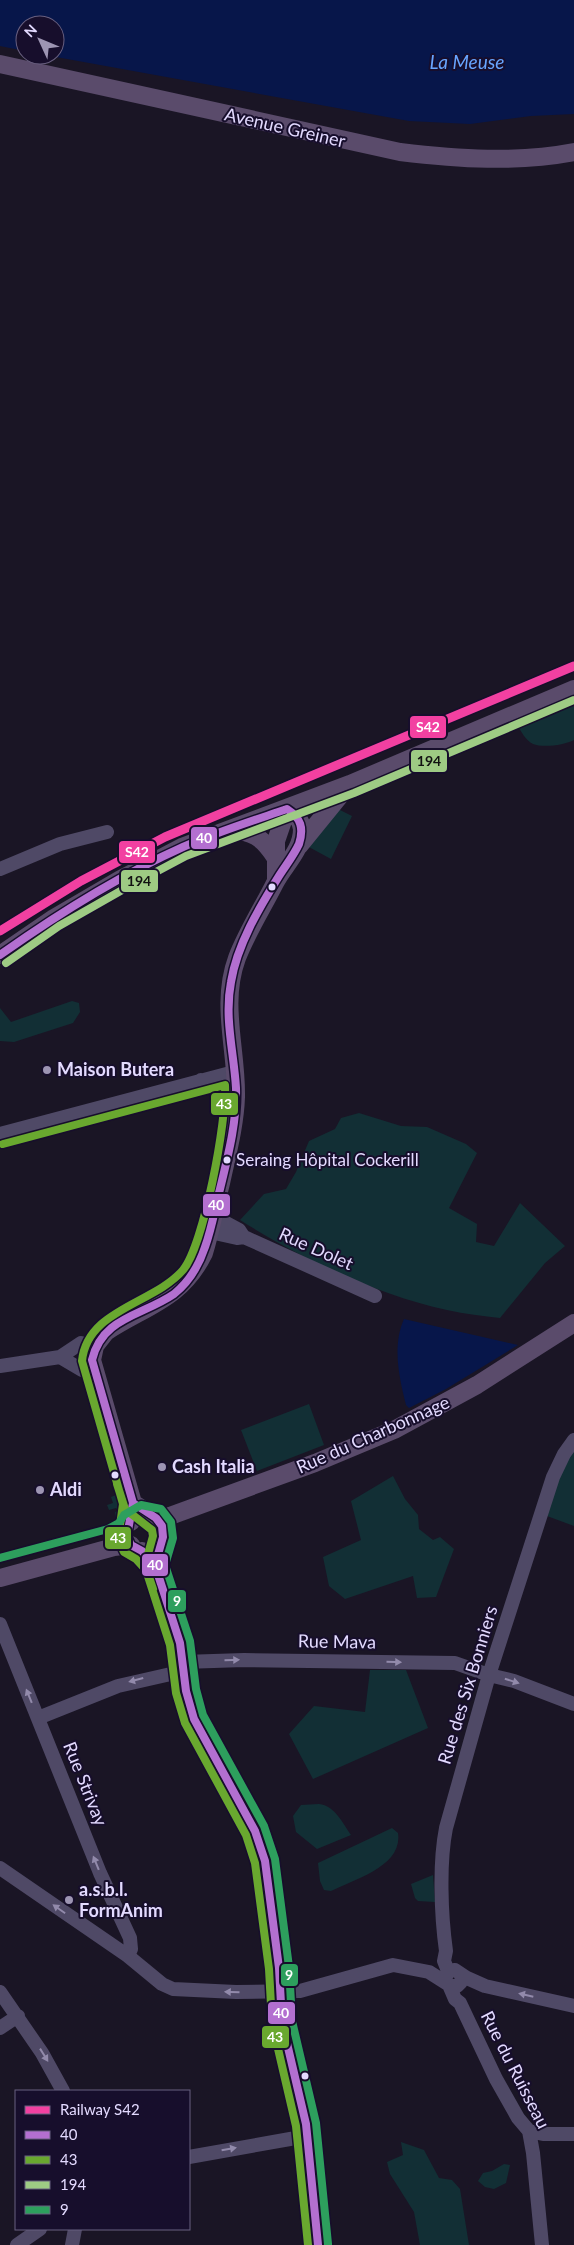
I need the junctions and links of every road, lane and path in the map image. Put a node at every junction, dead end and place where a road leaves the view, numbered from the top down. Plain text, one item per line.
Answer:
1 (0, 64) edge
2 (574, 152) edge
3 (574, 689) edge
4 (350, 784) junction
5 (287, 809) junction
6 (221, 831) junction
7 (107, 832) dead end
8 (298, 846) junction
9 (274, 857) junction
10 (0, 869) edge
11 (276, 881) junction
12 (0, 955) edge
13 (234, 1072) junction
14 (200, 1080) junction
15 (236, 1107) junction
16 (0, 1134) edge
17 (212, 1224) junction
18 (374, 1296) dead end
19 (574, 1323) edge
20 (574, 1333) edge
21 (95, 1346) junction
22 (60, 1356) junction
23 (0, 1366) edge
24 (94, 1370) junction
25 (574, 1440) edge
26 (133, 1503) junction
27 (158, 1529) junction
28 (133, 1537) junction
29 (155, 1565) junction
30 (1, 1576) edge
31 (0, 1624) edge
32 (184, 1666) junction
33 (488, 1675) junction
34 (574, 1704) edge
35 (38, 1718) junction
36 (0, 1868) edge
37 (128, 1956) junction
38 (453, 1977) junction
39 (0, 1992) edge
40 (280, 1992) junction
41 (574, 2006) edge
42 (18, 2016) junction
43 (0, 2028) edge
44 (62, 2090) edge
45 (529, 2131) junction
46 (574, 2134) edge
47 (307, 2136) junction
48 (190, 2157) edge
49 (39, 2230) edge
50 (75, 2230) edge
51 (17, 2245) edge
52 (72, 2245) edge
53 (318, 2245) edge
54 (542, 2245) edge

1 - 2 main road, Avenue Greiner
3 - 4 main road
4 - 5 main road
4 - 8 main road
5 - 6 main road
5 - 8 main road
5 - 9 main road
6 - 9 main road
6 - 12 main road
7 - 10 street
8 - 11 main road
9 - 11 main road
11 - 13 main road
13 - 14 street
13 - 15 main road
14 - 15 street
14 - 16 street
15 - 17 main road
17 - 18 street, Rue Dolet
17 - 21 main road
19 - 27 main road, Rue du Charbonnage
20 - 27 main road, Rue du Charbonnage
21 - 22 street
21 - 24 main road
22 - 23 street
22 - 24 street
24 - 26 main road
25 - 33 street, Rue des Six Bonniers
26 - 27 main road
26 - 28 main road
27 - 28 main road
27 - 28 main road
27 - 29 main road
28 - 29 main road
28 - 30 main road
29 - 32 main road
35 -> 31 street, Rue Strivay
32 -> 33 street, Rue Mava
32 -> 35 street, Rue Mava
32 - 40 main road
33 -> 34 street, Rue Mava
33 - 38 street, Rue des Six Bonniers
37 -> 35 street, Rue Strivay
37 -> 36 street
40 -> 37 street
38 - 40 street
41 -> 38 street
38 - 45 street, Rue du Ruisseau
39 - 42 street
40 - 47 main road
42 - 43 street
42 -> 44 street
45 - 46 street
45 - 54 street, Rue du Ruisseau
48 -> 47 street
47 - 53 main road
49 - 51 street
50 - 52 street

